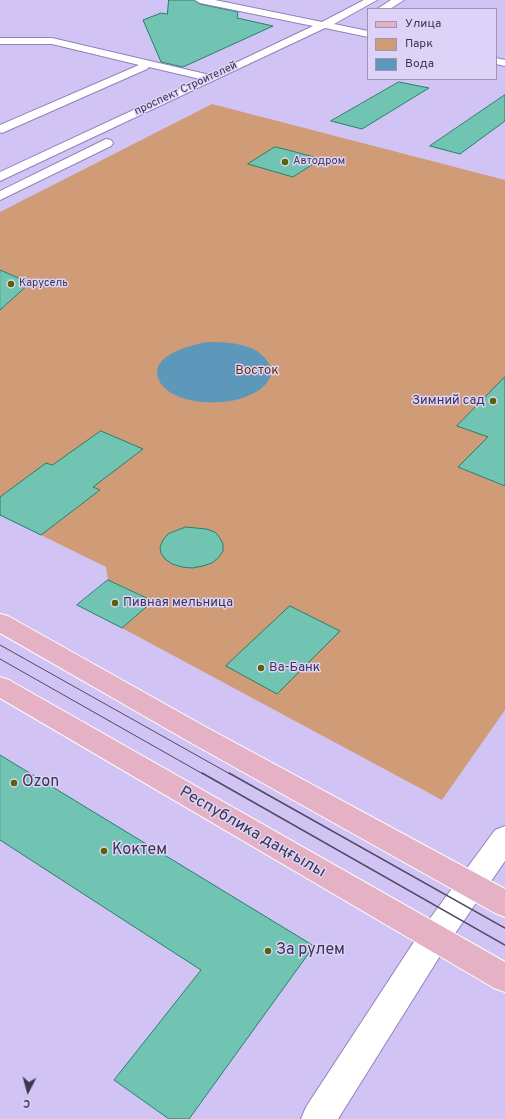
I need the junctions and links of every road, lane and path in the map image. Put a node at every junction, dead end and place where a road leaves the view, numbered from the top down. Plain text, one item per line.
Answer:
1 (200, 0) edge
2 (372, 0) edge
3 (399, 0) edge
4 (384, 8) edge
5 (358, 21) dead end
6 (325, 25) junction
7 (344, 29) junction
8 (367, 34) edge
9 (0, 41) edge
10 (143, 67) dead end
11 (209, 78) junction
12 (160, 116) dead end
13 (2, 129) dead end
14 (118, 137) dead end
15 (0, 177) edge
16 (0, 196) edge
17 (0, 622) edge
18 (0, 686) edge
19 (505, 838) edge
20 (472, 886) junction
21 (505, 904) edge
22 (434, 938) junction
23 (505, 978) edge
24 (318, 1119) edge

1 - 6 street
2 - 6 street, проспект Строителей
3 - 4 street
5 - 7 street, проспект Строителей
6 - 7 street
6 - 11 street, проспект Строителей
7 - 8 street
7 - 12 street, проспект Строителей
9 - 11 street
10 - 13 street
11 - 15 street, проспект Строителей
14 - 16 street
17 - 20 main road
18 - 22 main road, Республика даңғылы
19 - 20 street
20 - 21 main road
20 - 22 street
22 - 23 main road, Республика даңғылы
22 - 24 street

